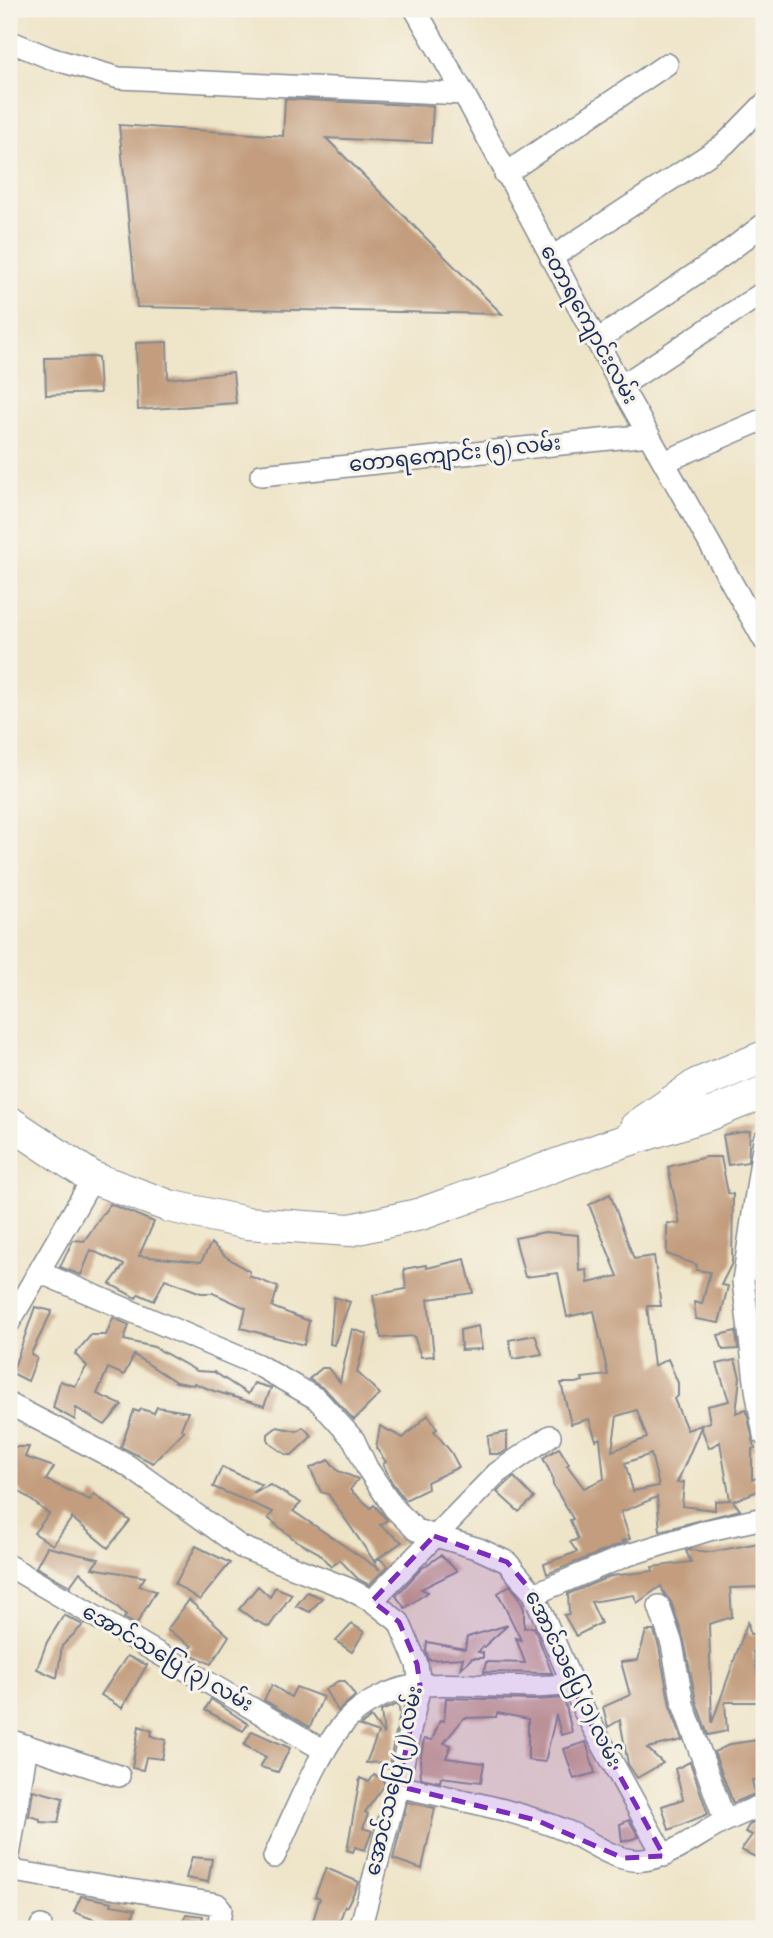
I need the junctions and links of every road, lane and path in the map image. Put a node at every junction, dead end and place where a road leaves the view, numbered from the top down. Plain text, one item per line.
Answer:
1 (415, 9) edge
2 (9, 41) edge
3 (667, 64) dead end
4 (464, 94) junction
5 (764, 104) edge
6 (505, 174) junction
7 (764, 224) edge
8 (551, 258) junction
9 (764, 292) edge
10 (596, 341) junction
11 (621, 386) junction
12 (764, 419) edge
13 (649, 435) junction
14 (664, 462) junction
15 (261, 475) dead end
16 (764, 640) edge
17 (764, 1057) edge
18 (764, 1091) edge
19 (9, 1122) edge
20 (764, 1140) edge
21 (606, 1147) junction
22 (93, 1178) junction
23 (39, 1272) junction
24 (9, 1323) edge
25 (9, 1404) edge
26 (764, 1435) edge
27 (550, 1436) dead end
28 (764, 1518) edge
29 (434, 1536) junction
30 (9, 1566) edge
31 (534, 1594) junction
32 (372, 1601) junction
33 (659, 1606) dead end
34 (571, 1684) junction
35 (420, 1685) junction
36 (18, 1743) edge
37 (325, 1751) junction
38 (119, 1776) dead end
39 (398, 1786) junction
40 (764, 1804) edge
41 (724, 1821) junction
42 (9, 1856) edge
43 (664, 1856) junction
44 (274, 1857) dead end
45 (9, 1864) edge
46 (218, 1929) edge
47 (360, 1929) edge

1 - 4 street, တောရကျောင်းလမ်း
2 - 4 street
3 - 6 street
4 - 6 street, တောရကျောင်းလမ်း
5 - 8 street
6 - 8 street, တောရကျောင်းလမ်း
7 - 10 street
8 - 10 street, တောရကျောင်းလမ်း
9 - 11 street
10 - 11 street, တောရကျောင်းလမ်း
11 - 13 street, တောရကျောင်းလမ်း
12 - 14 street
13 - 14 street, တောရကျောင်းလမ်း
13 - 15 street, တောရကျောင်း (၅) လမ်း
14 - 16 street, တောရကျောင်းလမ်း
17 - 21 highway
18 - 21 highway
19 - 22 highway
20 - 26 street
21 - 22 highway
22 - 23 street
23 - 24 street
23 - 29 street, အောင်သပြေ (၁) လမ်း
25 - 32 street, အောင်သပြေ (၂) လမ်း
27 - 29 street
28 - 31 street
29 - 31 street, အောင်သပြေ (၁) လမ်း
29 - 32 street
30 - 37 street, အောင်သပြေ (၃) လမ်း
31 - 34 street, အောင်သပြေ (၁) လမ်း
32 - 35 street, အောင်သပြေ (၂) လမ်း
33 - 41 street
34 - 35 street
34 - 43 street, အောင်သပြေ (၁) လမ်း
35 - 37 street
35 - 39 street, အောင်သပြေ (၂) လမ်း
36 - 38 street
36 - 42 street
37 - 44 street
39 - 43 street
39 - 47 street, အောင်သပြေ (၂) လမ်း
40 - 41 street
41 - 43 street
45 - 46 street

